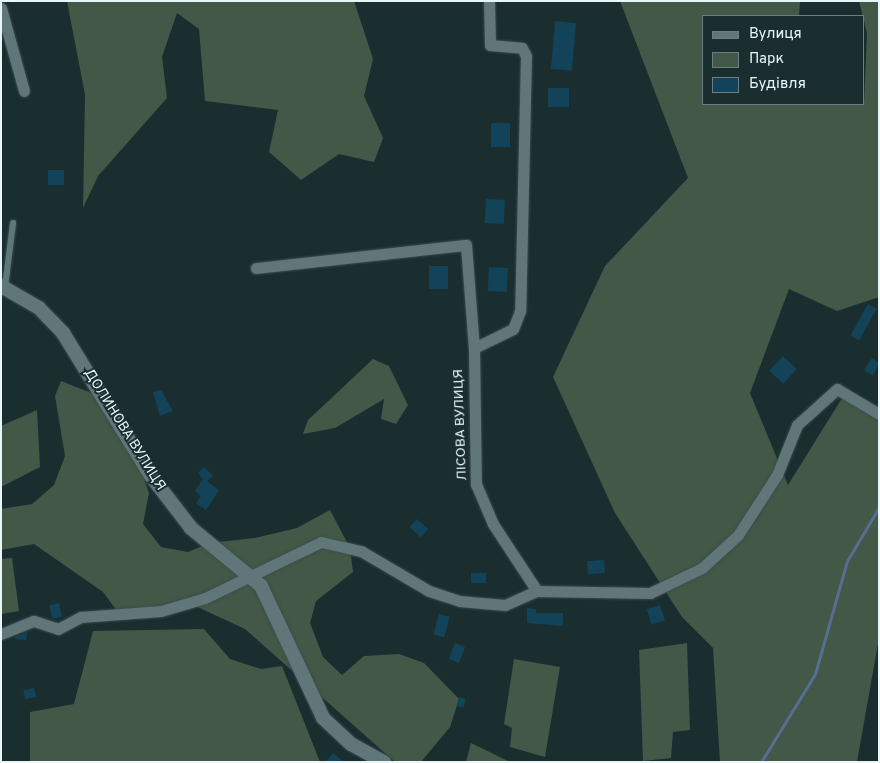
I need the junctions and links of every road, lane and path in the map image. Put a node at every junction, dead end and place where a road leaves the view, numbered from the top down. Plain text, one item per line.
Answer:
1 (489, 1) edge
2 (1, 8) edge
3 (24, 91) dead end
4 (13, 224) dead end
5 (256, 268) dead end
6 (3, 287) edge
7 (474, 348) junction
8 (879, 414) edge
9 (247, 578) junction
10 (537, 591) junction
11 (1, 634) edge
12 (384, 762) edge

1 - 7 street
2 - 3 street
4 - 6 lane
5 - 7 street, ЛІСОВА ВУЛИЦЯ
6 - 9 street, ДОЛИНОВА ВУЛИЦЯ
7 - 10 street, ЛІСОВА ВУЛИЦЯ
8 - 10 street
9 - 10 street
9 - 11 street
9 - 12 street, ДОЛИНОВА ВУЛИЦЯ

